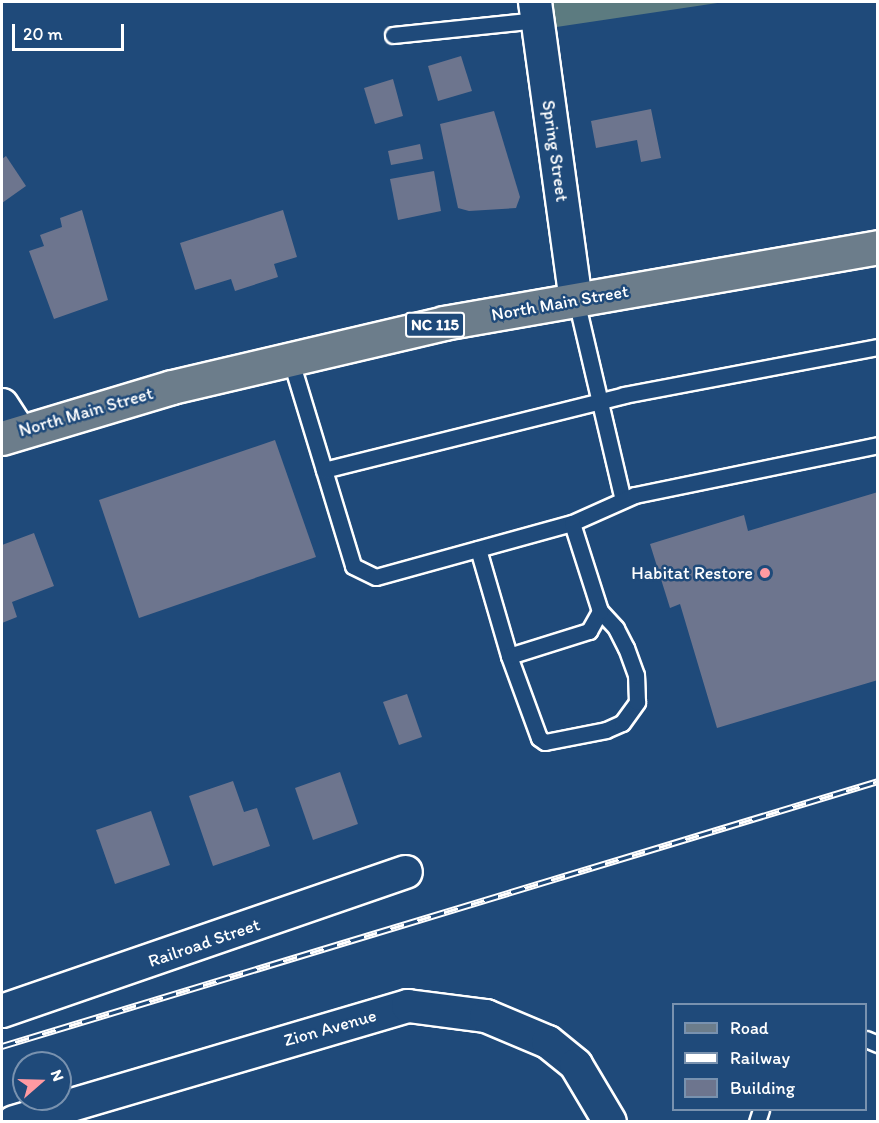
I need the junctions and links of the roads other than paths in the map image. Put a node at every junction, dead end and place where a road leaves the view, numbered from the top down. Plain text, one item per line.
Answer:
1 (536, 11) edge
2 (393, 35) dead end
3 (877, 250) edge
4 (576, 300) junction
5 (878, 348) edge
6 (290, 358) junction
7 (600, 402) junction
8 (7, 425) edge
9 (878, 445) edge
10 (324, 471) junction
11 (623, 500) junction
12 (572, 523) junction
13 (478, 549) junction
14 (600, 611) junction
15 (509, 656) junction
16 (406, 872) dead end
17 (2, 1011) edge
18 (14, 1122) edge
19 (610, 1122) edge

1 - 2 lane
1 - 4 street, Spring Street
3 - 4 main road, North Main Street / NC 115
4 - 6 main road, North Main Street / NC 115
4 - 7 lane
5 - 7 lane
6 - 8 main road, North Main Street / NC 115
6 - 10 lane
7 - 10 lane
7 - 11 lane
9 - 11 lane
10 - 13 lane
11 - 12 lane
12 - 13 lane
12 - 14 lane
13 - 15 lane
14 - 15 lane
14 - 15 lane
16 - 17 street, Railroad Street
18 - 19 street, Zion Avenue

